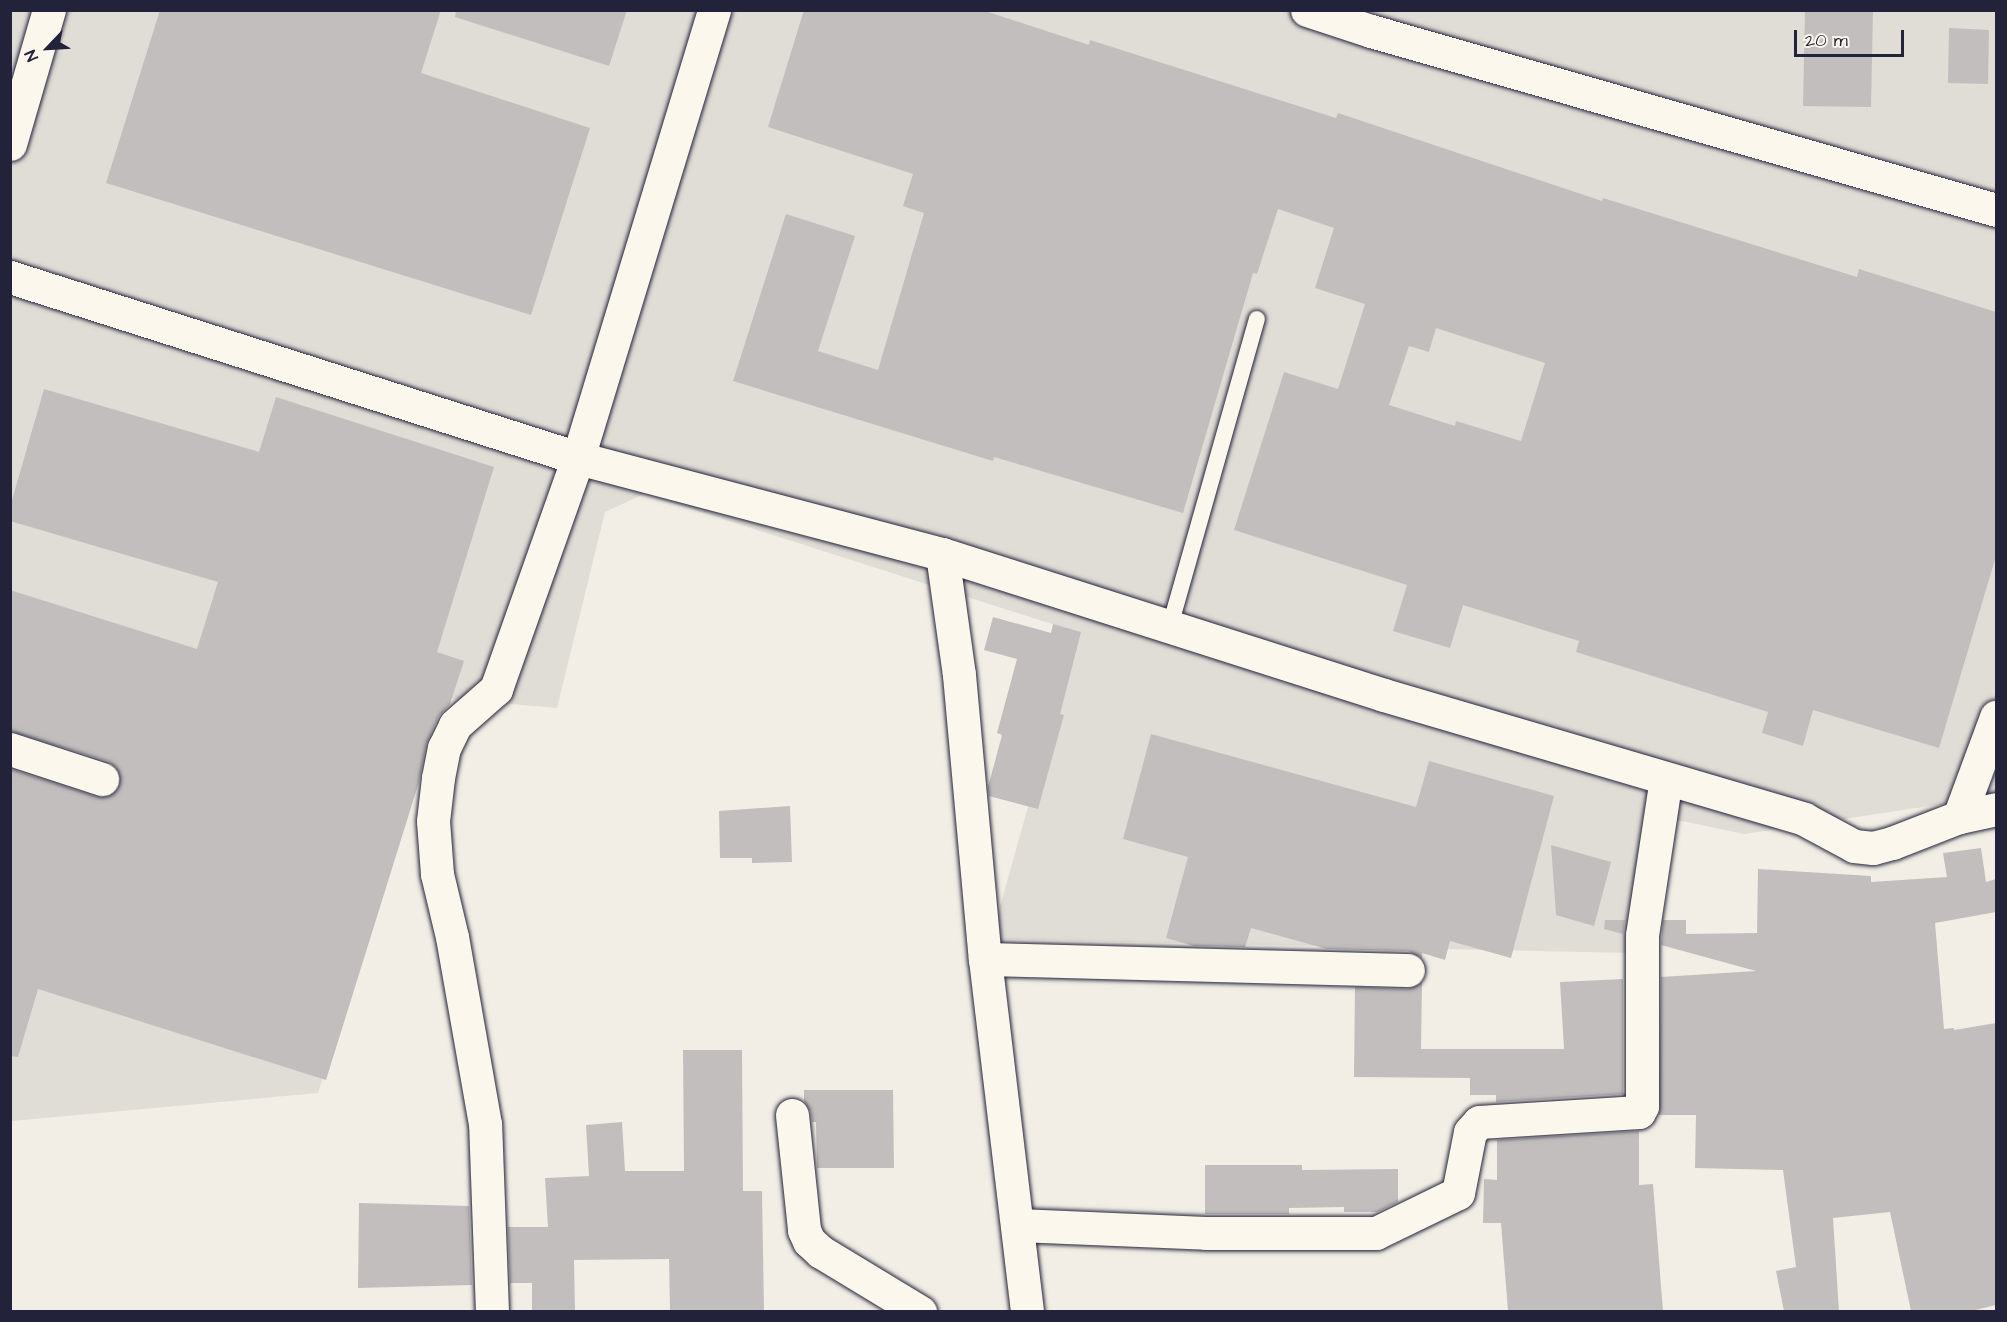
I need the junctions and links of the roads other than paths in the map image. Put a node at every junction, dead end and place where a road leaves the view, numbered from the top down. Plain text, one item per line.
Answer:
1 (49, 10) edge
2 (714, 10) edge
3 (1307, 10) edge
4 (1373, 21) edge
5 (10, 144) edge
6 (1996, 210) edge
7 (10, 277) edge
8 (1257, 319) dead end
9 (578, 458) junction
10 (942, 554) junction
11 (1170, 626) junction
12 (1996, 717) edge
13 (10, 750) edge
14 (1666, 778) junction
15 (102, 779) dead end
16 (1996, 809) edge
17 (1959, 818) junction
18 (985, 959) junction
19 (1408, 970) dead end
20 (792, 1115) dead end
21 (1018, 1225) junction
22 (492, 1311) edge
23 (920, 1311) edge
24 (1027, 1311) edge

1 - 5 street
2 - 9 street
3 - 4 street
4 - 6 street
7 - 9 street
8 - 11 lane
9 - 10 street
9 - 22 street
10 - 11 street
10 - 18 street
11 - 14 street
12 - 17 street
13 - 15 street
14 - 17 street
14 - 21 street
16 - 17 street
18 - 19 street
18 - 21 street
20 - 23 street
21 - 24 street

